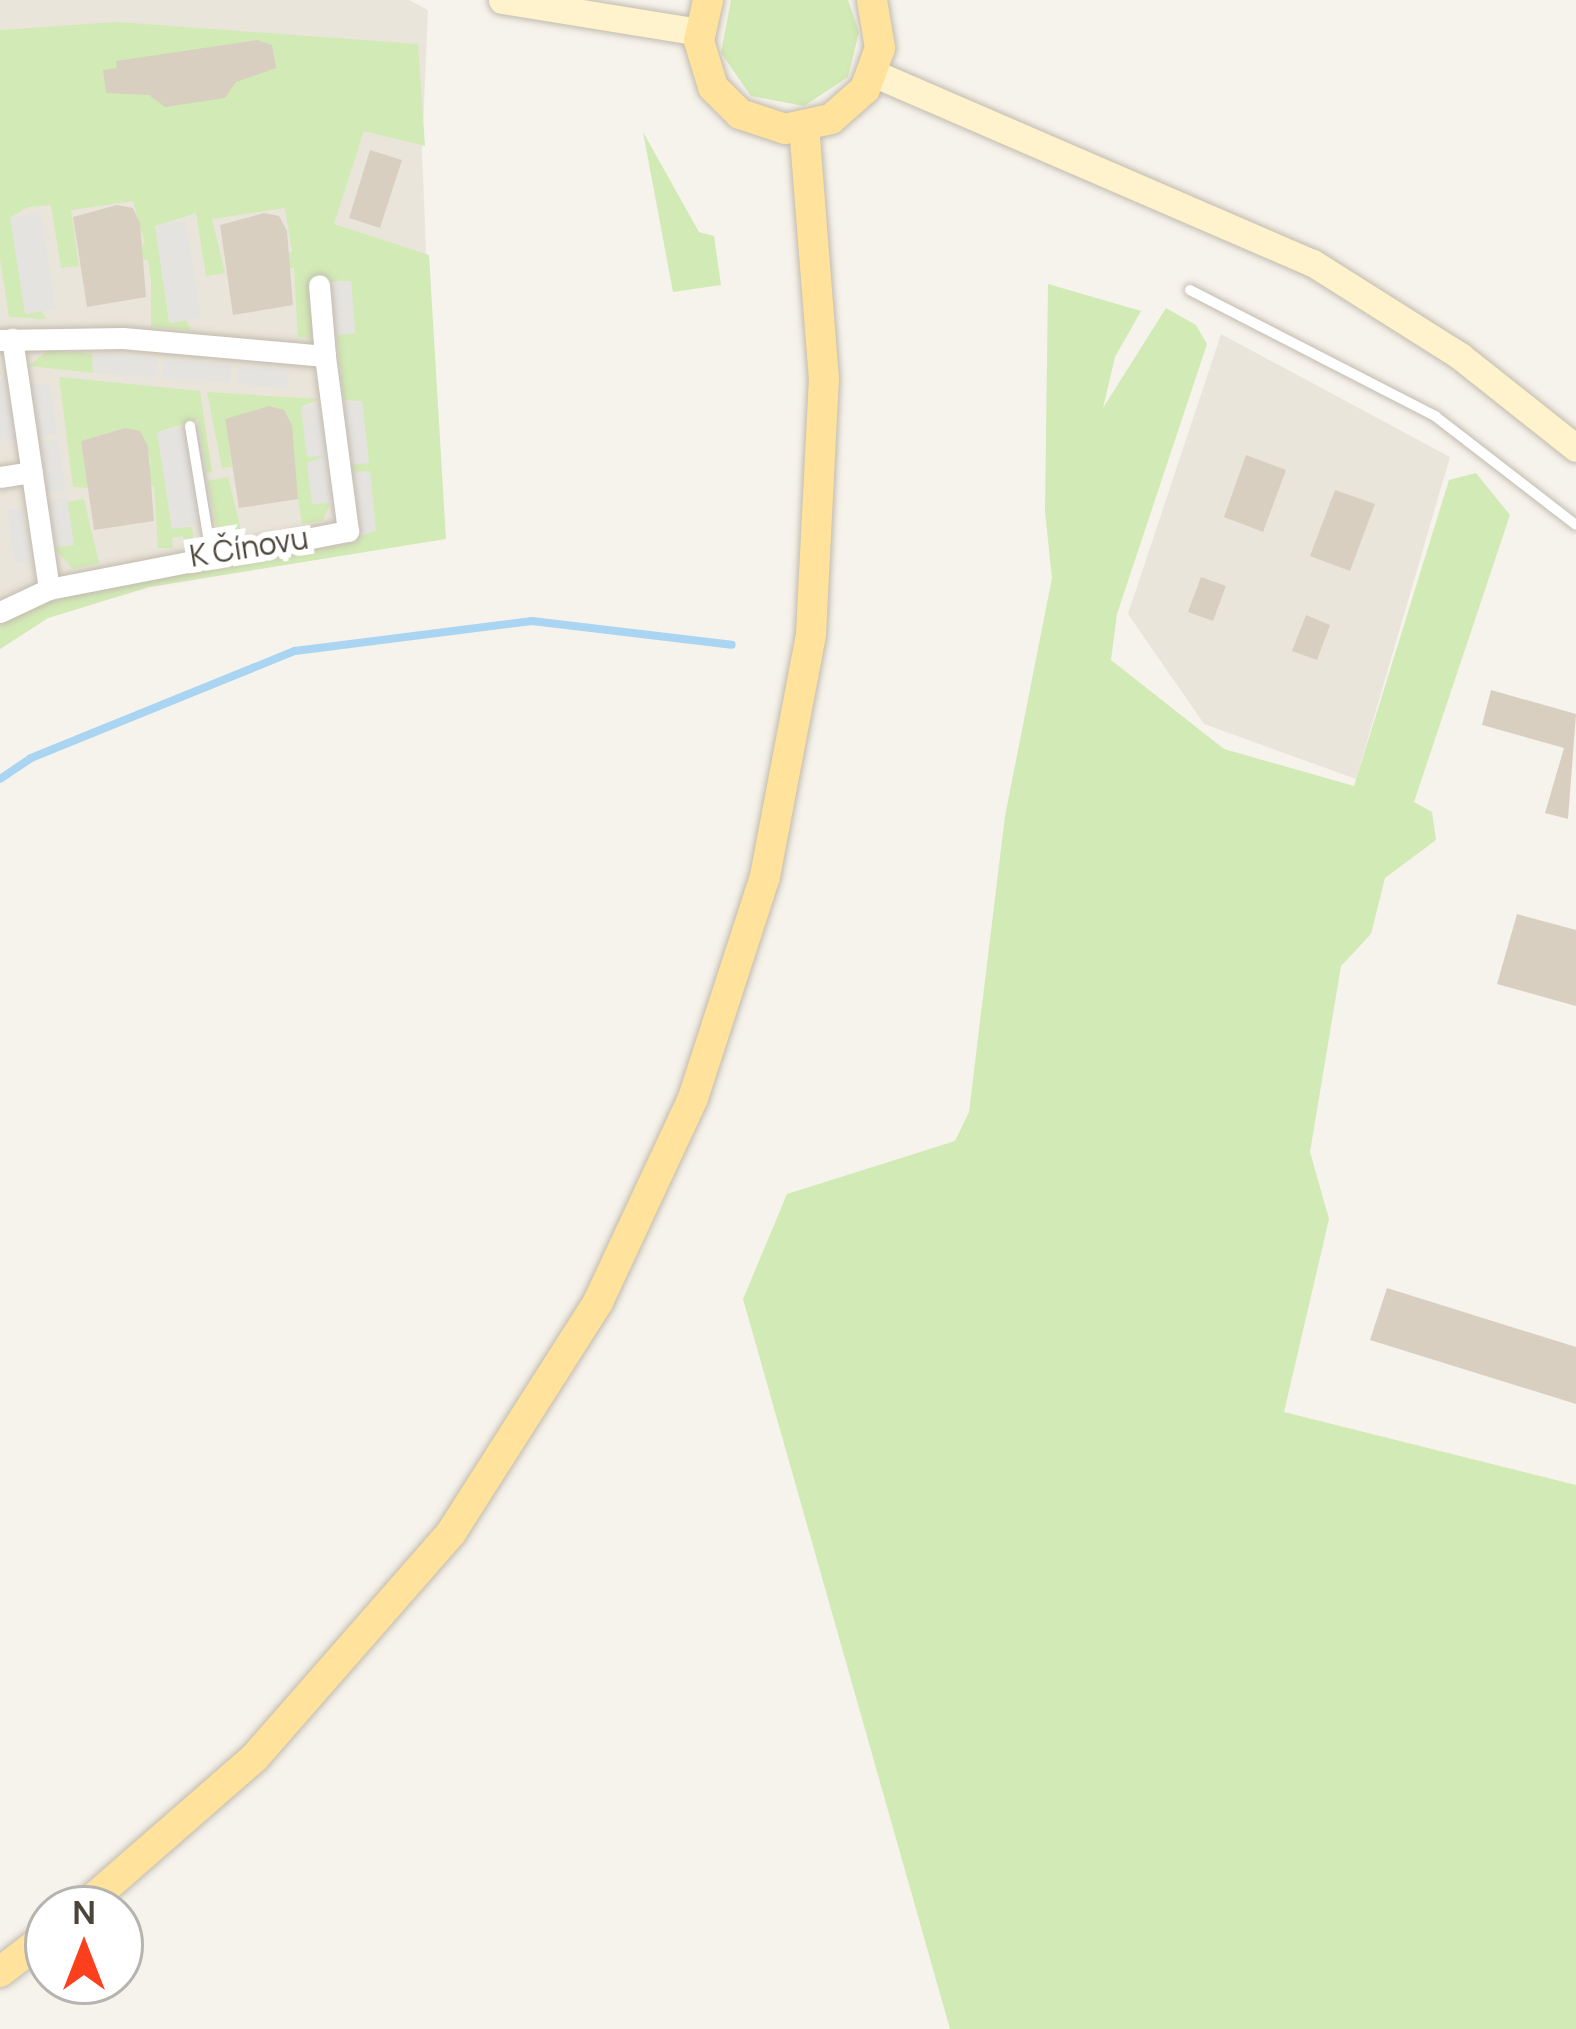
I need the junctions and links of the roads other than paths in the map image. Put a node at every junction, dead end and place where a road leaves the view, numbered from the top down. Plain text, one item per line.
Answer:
1 (502, 0) edge
2 (708, 0) edge
3 (872, 0) edge
4 (700, 32) junction
5 (873, 73) junction
6 (804, 128) junction
7 (319, 285) dead end
8 (1190, 290) dead end
9 (6, 340) edge
10 (325, 356) junction
11 (190, 426) dead end
12 (1576, 448) edge
13 (32, 472) junction
14 (0, 477) edge
15 (1576, 525) edge
16 (211, 554) junction
17 (49, 589) junction
18 (0, 612) edge
19 (108, 1885) edge
20 (24, 1954) edge
21 (0, 1972) edge

1 - 4 street
2 - 4 main road
3 - 5 main road
4 - 6 main road
5 - 6 main road
5 - 12 street
6 - 19 main road
7 - 10 street, K Čínovu
8 - 15 lane
9 - 10 street
9 - 13 street
10 - 16 street, K Čínovu
11 - 16 lane
13 - 14 street
13 - 17 street
16 - 17 street, K Čínovu
17 - 18 street, K Čínovu
20 - 21 main road

